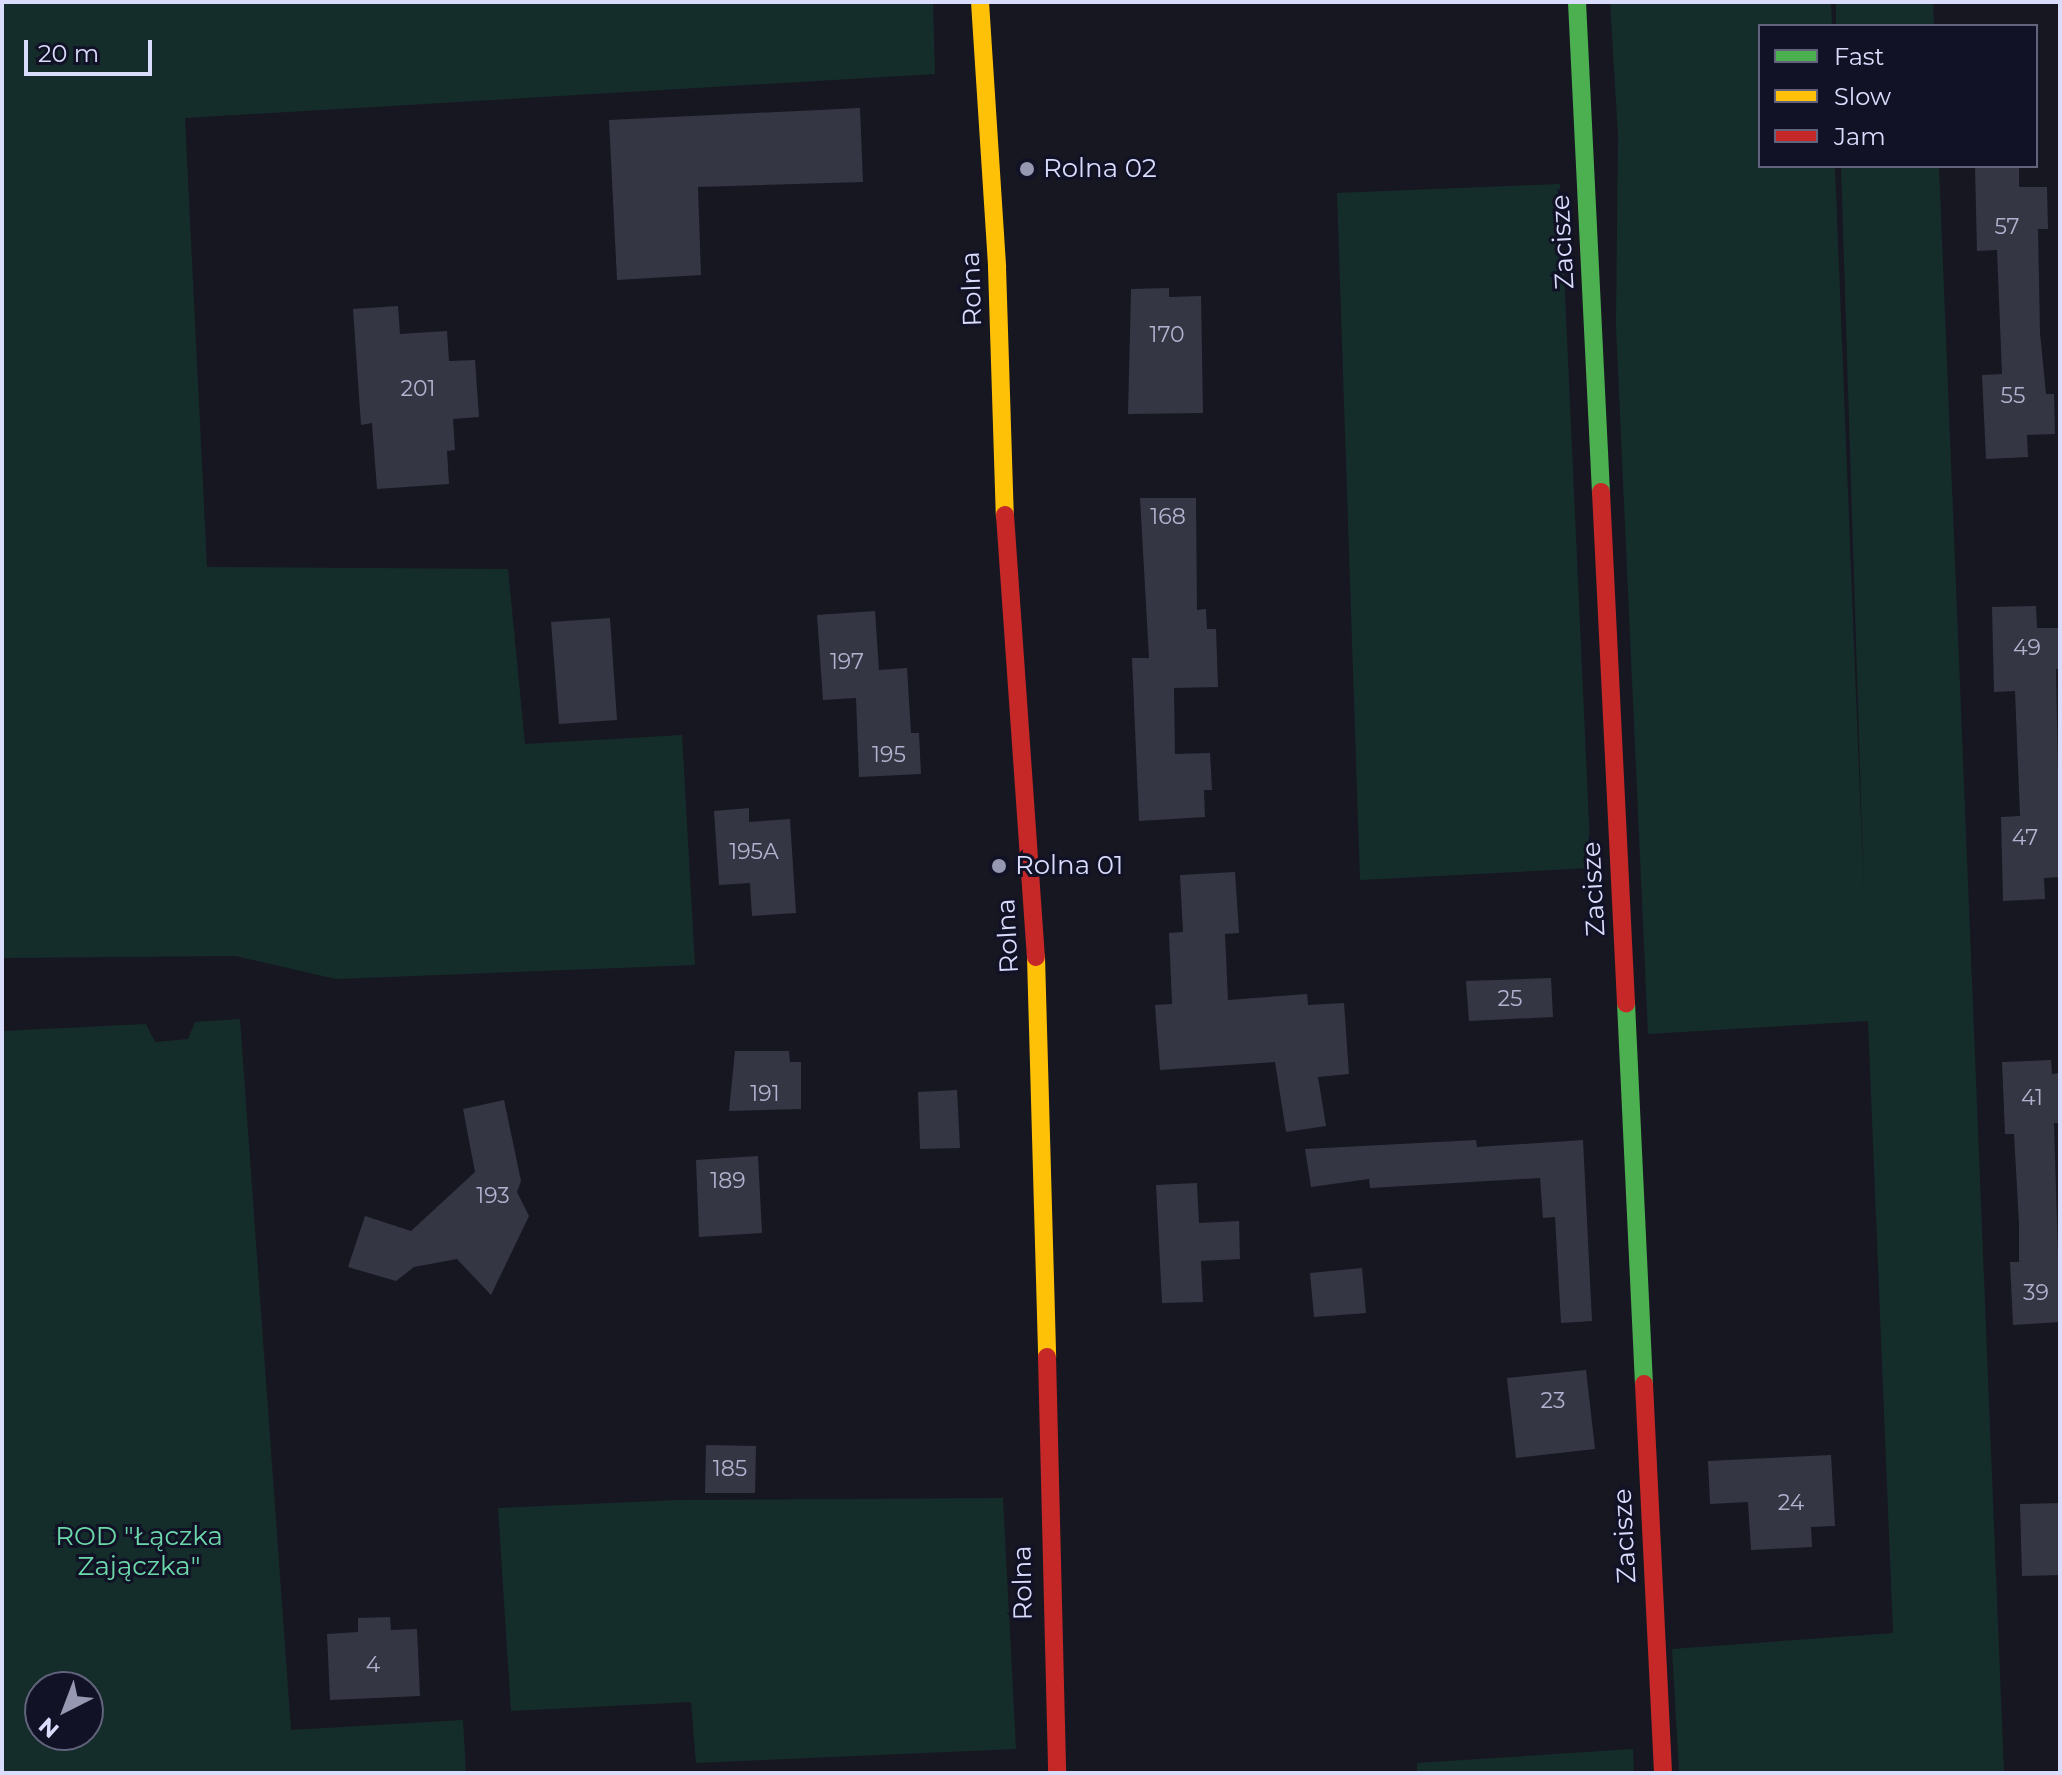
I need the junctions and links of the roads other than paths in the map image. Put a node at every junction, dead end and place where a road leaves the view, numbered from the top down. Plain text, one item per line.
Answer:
1 (980, 2) edge
2 (1577, 2) edge
3 (1057, 1773) edge
4 (1663, 1773) edge

1 - 3 street, Rolna
2 - 4 street, Zacisze

